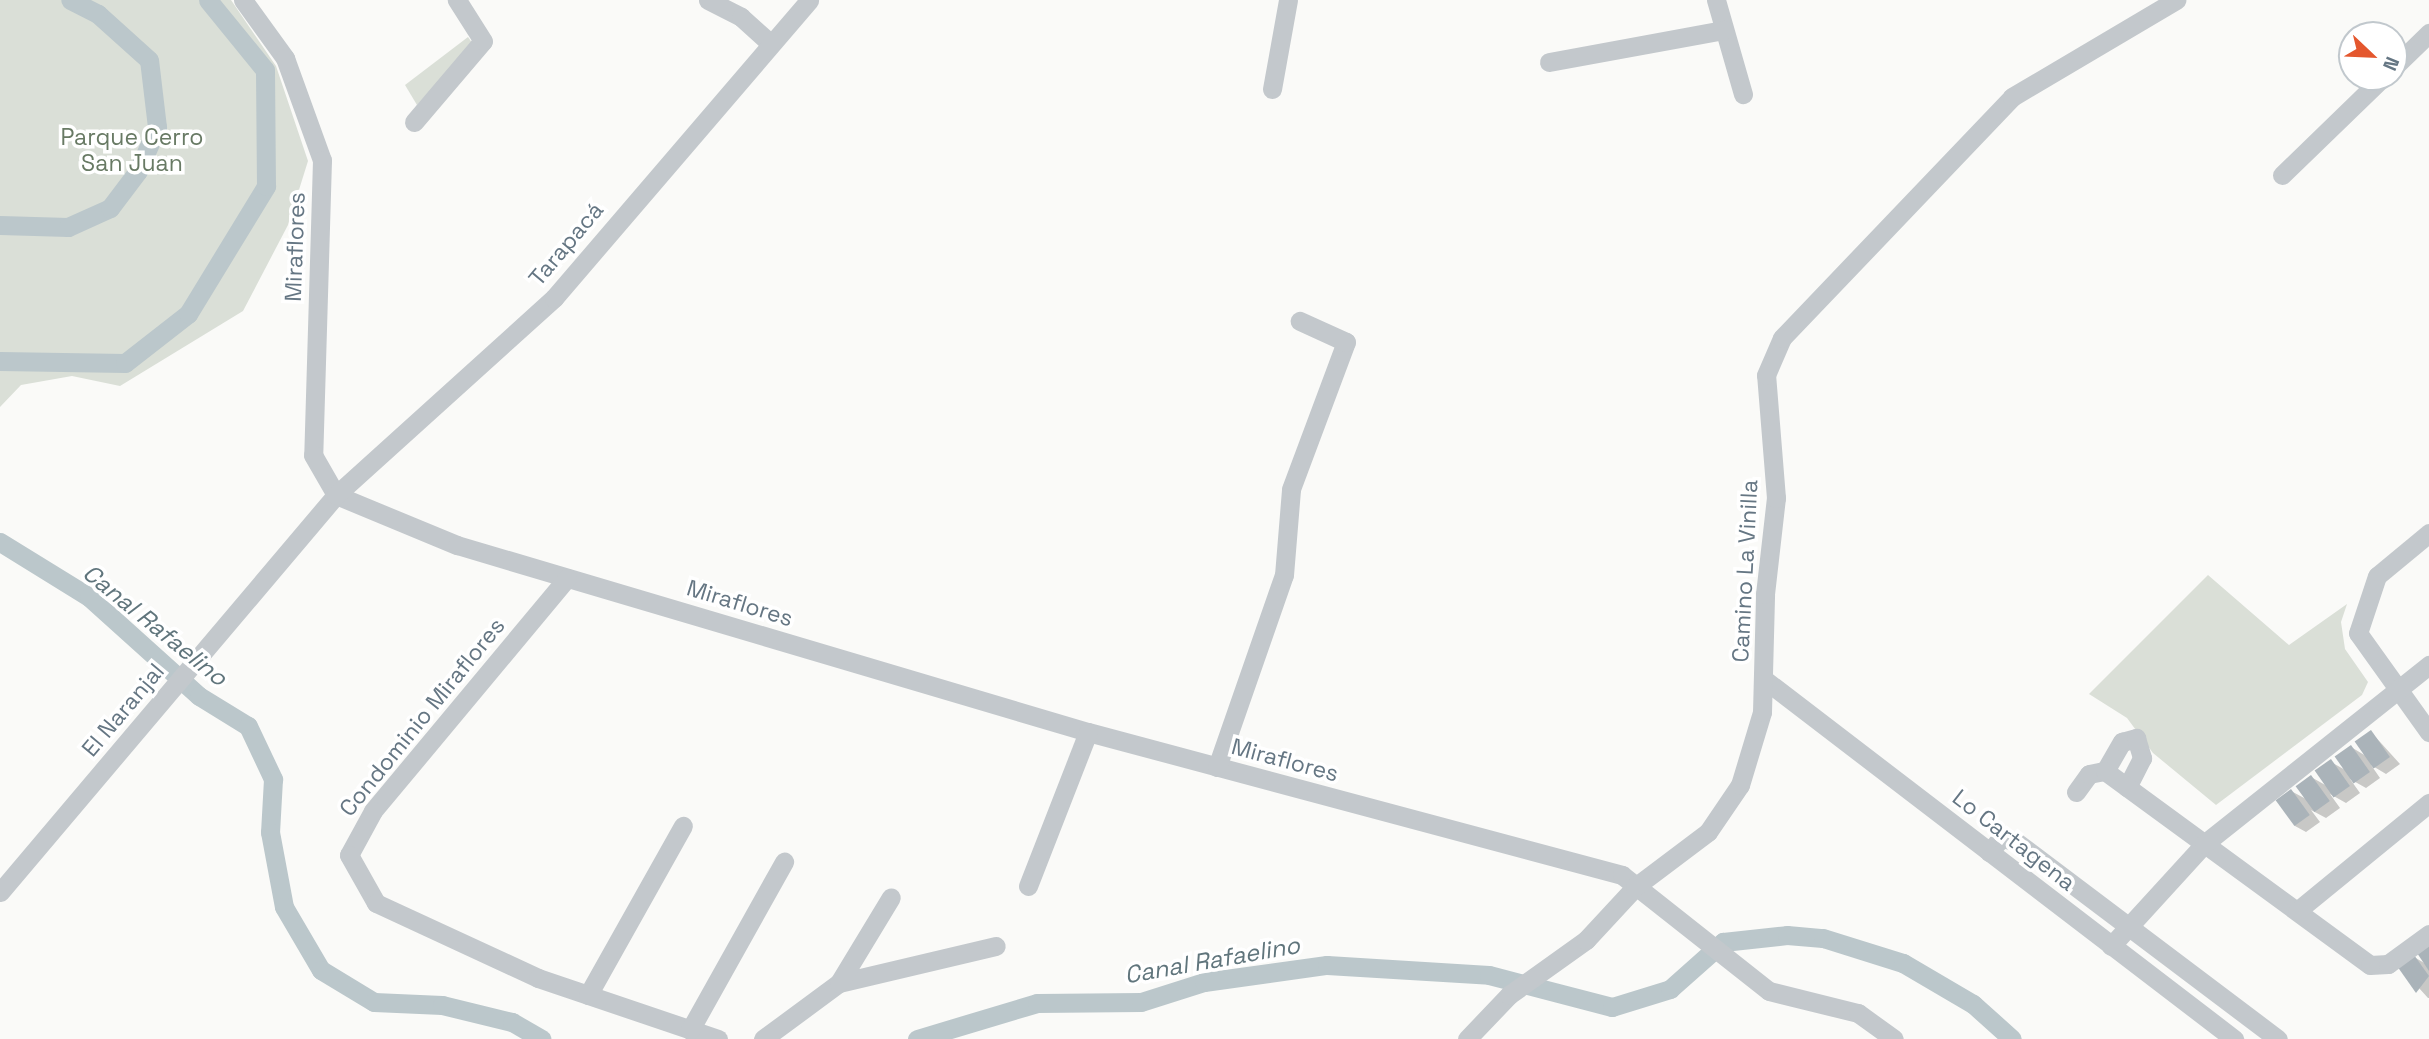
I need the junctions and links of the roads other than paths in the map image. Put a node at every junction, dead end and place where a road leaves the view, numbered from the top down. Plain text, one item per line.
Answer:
1 (243, 0) edge
2 (457, 0) edge
3 (708, 0) edge
4 (809, 0) edge
5 (1288, 0) edge
6 (1716, 0) edge
7 (2176, 0) edge
8 (737, 8) edge
9 (1724, 30) junction
10 (2429, 33) edge
11 (769, 42) junction
12 (2408, 53) edge
13 (1549, 62) dead end
14 (1272, 89) dead end
15 (2369, 91) edge
16 (1743, 94) dead end
17 (414, 122) dead end
18 (2282, 175) dead end
19 (1300, 321) dead end
20 (336, 495) junction
21 (2429, 533) edge
22 (567, 578) junction
23 (2429, 666) edge
24 (1765, 680) junction
25 (2396, 690) junction
26 (1087, 732) junction
27 (2429, 732) edge
28 (1217, 767) junction
29 (2105, 771) junction
30 (2127, 787) junction
31 (2076, 792) dead end
32 (2429, 803) edge
33 (683, 827) dead end
34 (2204, 844) junction
35 (1989, 852) junction
36 (784, 862) dead end
37 (1028, 886) dead end
38 (1635, 887) junction
39 (0, 892) edge
40 (891, 897) dead end
41 (2297, 911) junction
42 (2129, 927) junction
43 (2429, 934) edge
44 (996, 946) dead end
45 (2111, 946) junction
46 (839, 983) junction
47 (588, 995) junction
48 (690, 1030) junction
49 (718, 1039) edge
50 (763, 1039) edge
51 (1467, 1039) edge
52 (1894, 1039) edge
53 (2234, 1039) edge
54 (2278, 1039) edge

1 - 20 street, Miraflores
2 - 17 street
3 - 8 street
4 - 11 street, Tarapacá
5 - 14 street
6 - 9 street
7 - 24 street, Camino La Vinilla
8 - 11 street
9 - 13 street
9 - 16 street
10 - 12 street
11 - 20 street, Tarapacá
15 - 18 street
19 - 28 street
20 - 22 street, Miraflores
20 - 39 street, El Naranjal
21 - 25 street
22 - 26 street, Miraflores
22 - 47 street, Condominio Miraflores
23 - 25 street
24 - 35 street, Lo Cartagena
24 - 38 street, Camino La Vinilla
25 - 27 street
25 - 34 street
26 - 28 street, Miraflores
26 - 37 street
28 - 38 street, Miraflores
29 - 30 street
29 - 30 street
29 - 31 street
30 - 34 street
32 - 41 street
33 - 47 street
34 - 41 street
34 - 42 street
35 - 42 street
35 - 45 street, Lo Cartagena
36 - 48 street
38 - 51 street, Camino La Vinilla
38 - 52 street, Miraflores
40 - 46 street
41 - 43 street
42 - 45 street
42 - 54 street
44 - 46 street
45 - 53 street, Lo Cartagena
46 - 50 street
47 - 48 street, Condominio Miraflores
48 - 49 street, Condominio Miraflores

